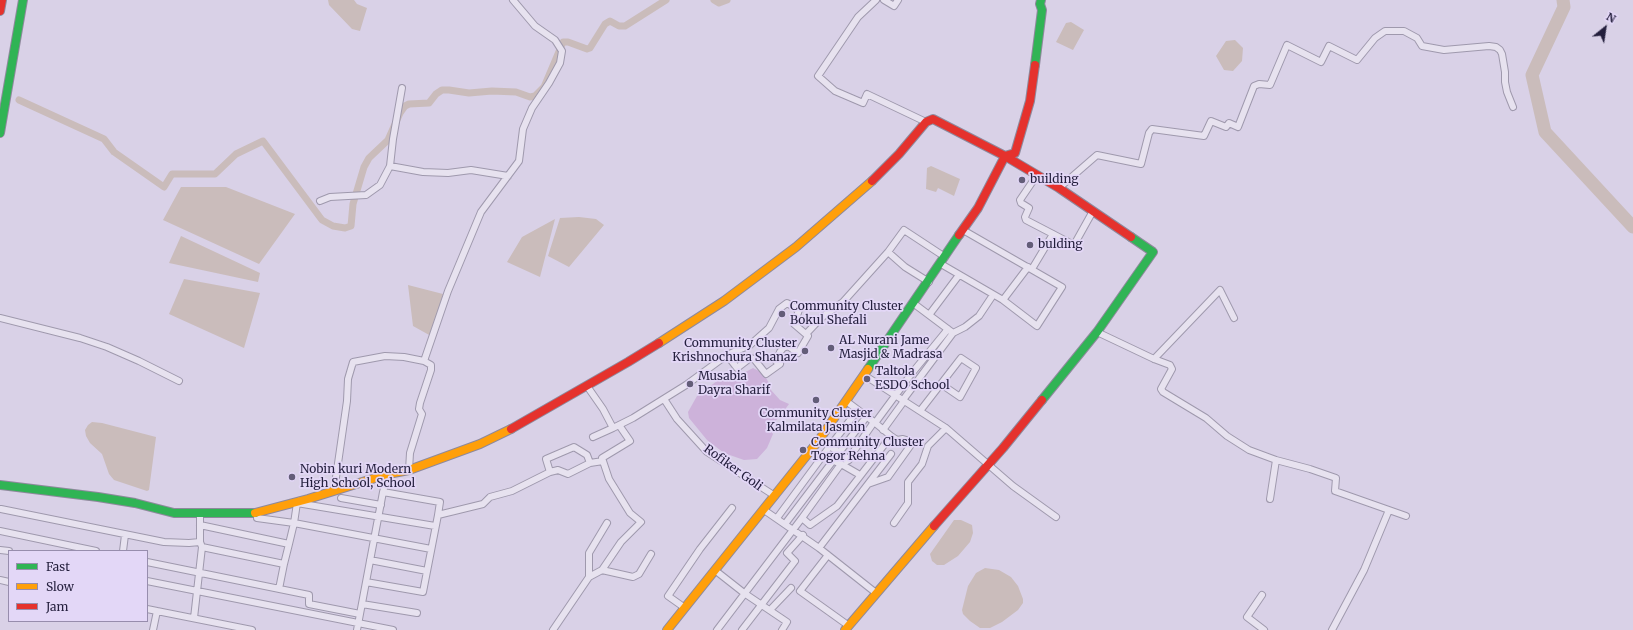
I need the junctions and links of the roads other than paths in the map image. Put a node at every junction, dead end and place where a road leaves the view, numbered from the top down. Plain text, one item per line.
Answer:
1 (2, 0) edge
2 (23, 0) edge
3 (513, 0) edge
4 (876, 0) edge
5 (884, 0) edge
6 (898, 0) edge
7 (1041, 0) edge
8 (0, 12) edge
9 (402, 88) dead end
10 (1513, 107) dead end
11 (926, 122) junction
12 (0, 133) edge
13 (1005, 156) junction
14 (390, 166) junction
15 (1036, 175) junction
16 (508, 176) junction
17 (1059, 188) junction
18 (320, 202) dead end
19 (1093, 211) junction
20 (963, 230) junction
21 (1053, 234) junction
22 (888, 252) junction
23 (943, 260) junction
24 (1030, 268) junction
25 (959, 275) junction
26 (929, 282) junction
27 (993, 294) junction
28 (1003, 300) junction
29 (913, 303) junction
30 (929, 315) junction
31 (0, 318) edge
32 (1234, 318) dead end
33 (948, 329) junction
34 (1096, 332) junction
35 (953, 333) junction
36 (806, 334) junction
37 (727, 355) junction
38 (1154, 360) junction
39 (424, 361) junction
40 (864, 375) junction
41 (179, 382) dead end
42 (941, 384) junction
43 (587, 386) junction
44 (895, 395) junction
45 (664, 399) junction
46 (846, 401) junction
47 (904, 401) junction
48 (858, 410) junction
49 (920, 411) junction
50 (867, 416) junction
51 (874, 423) junction
52 (616, 427) junction
53 (946, 428) junction
54 (883, 430) junction
55 (890, 436) junction
56 (593, 437) dead end
57 (830, 446) junction
58 (839, 454) junction
59 (891, 454) dead end
60 (849, 460) junction
61 (1276, 460) junction
62 (603, 461) junction
63 (834, 461) junction
64 (590, 463) junction
65 (841, 464) junction
66 (989, 465) junction
67 (408, 470) junction
68 (550, 472) junction
69 (388, 474) junction
70 (860, 475) junction
71 (868, 484) junction
72 (0, 485) edge
73 (334, 491) junction
74 (383, 492) junction
75 (775, 496) junction
76 (341, 498) dead end
77 (1270, 499) dead end
78 (298, 502) junction
79 (381, 505) junction
80 (732, 508) dead end
81 (1, 509) dead end
82 (764, 510) junction
83 (1389, 510) junction
84 (258, 512) junction
85 (200, 513) junction
86 (379, 516) junction
87 (438, 516) junction
88 (1406, 516) dead end
89 (1056, 517) dead end
90 (778, 518) junction
91 (802, 518) junction
92 (294, 523) junction
93 (894, 523) dead end
94 (607, 524) dead end
95 (786, 524) junction
96 (200, 525) junction
97 (435, 526) junction
98 (793, 528) junction
99 (0, 531) edge
100 (125, 535) junction
101 (803, 536) junction
102 (375, 538) junction
103 (201, 544) junction
104 (289, 544) junction
105 (819, 548) junction
106 (431, 549) junction
107 (91, 550) edge
108 (123, 550) edge
109 (651, 554) dead end
110 (828, 555) junction
111 (370, 560) junction
112 (148, 562) edge
113 (284, 564) junction
114 (602, 570) junction
115 (427, 571) junction
116 (716, 571) junction
117 (200, 573) junction
118 (590, 577) junction
119 (148, 581) edge
120 (366, 582) junction
121 (791, 588) dead end
122 (280, 589) junction
123 (198, 591) junction
124 (744, 593) junction
125 (876, 593) junction
126 (1262, 595) dead end
127 (362, 604) junction
128 (762, 605) junction
129 (685, 608) junction
130 (148, 609) edge
131 (770, 610) junction
132 (157, 611) junction
133 (417, 613) dead end
134 (360, 614) junction
135 (194, 618) junction
136 (358, 627) edge
137 (847, 628) edge
138 (240, 629) edge
139 (153, 630) edge
140 (252, 630) edge
141 (393, 630) edge
142 (552, 630) edge
143 (667, 630) edge
144 (717, 630) edge
145 (742, 630) edge
146 (782, 630) edge
147 (1264, 630) edge
148 (1332, 630) edge

1 - 8 main road
2 - 12 main road
3 - 16 street
4 - 11 street
5 - 6 street
7 - 13 main road
9 - 14 street
10 - 17 street
11 - 13 main road
11 - 43 main road
13 - 15 main road
13 - 20 main road
14 - 16 street
14 - 18 street
15 - 17 main road
15 - 21 street
16 - 39 street
17 - 19 main road
19 - 21 street
19 - 34 main road
20 - 23 main road
20 - 24 street
21 - 24 street
22 - 23 street
22 - 26 street
22 - 36 street
23 - 25 street
23 - 26 main road
24 - 28 street
24 - 28 street
25 - 27 street
25 - 30 street
26 - 29 main road
27 - 28 street
27 - 35 street
29 - 30 street
29 - 40 main road
30 - 33 street
31 - 41 street
32 - 38 street
33 - 35 street
33 - 44 street
34 - 38 street
34 - 66 main road
35 - 47 street
36 - 37 street
36 - 37 street
37 - 45 street
38 - 61 street
39 - 67 street
39 - 73 street
40 - 44 street
40 - 46 main road
42 - 42 street
42 - 49 street
43 - 52 street
43 - 67 main road
44 - 47 street
44 - 51 street
45 - 52 street
45 - 75 street, Rofiker Goli
46 - 48 street
46 - 75 main road
47 - 49 street
47 - 54 street
48 - 50 street
48 - 57 street
49 - 53 street
50 - 51 street
50 - 58 street
51 - 54 street
51 - 60 street
52 - 56 street
52 - 62 street
53 - 66 street
53 - 93 street
54 - 55 street
55 - 70 street
55 - 71 street
57 - 58 street
57 - 90 street
58 - 60 street
58 - 63 street
59 - 71 street
60 - 65 street
61 - 77 street
61 - 83 street
62 - 64 street
62 - 114 street
63 - 65 street
63 - 95 street
64 - 68 street
64 - 68 street
65 - 70 street
65 - 91 street
66 - 89 street
66 - 125 main road
67 - 69 main road
68 - 87 street
69 - 73 main road
69 - 74 street
70 - 91 street
71 - 105 street
72 - 85 main road
73 - 78 main road
74 - 79 street
74 - 87 street
75 - 82 main road
76 - 79 street
78 - 84 main road
78 - 86 street
78 - 92 street
79 - 86 street
80 - 129 street
81 - 100 street
82 - 90 street
82 - 116 main road
83 - 88 street
83 - 148 street
84 - 85 main road
84 - 92 street
85 - 96 street
86 - 97 street
86 - 102 street
87 - 97 street
90 - 95 street
91 - 98 street
92 - 102 street
92 - 104 street
94 - 118 street
95 - 98 street
96 - 103 street
96 - 104 street
97 - 106 street
98 - 101 street
98 - 124 street
99 - 107 street
100 - 103 street
100 - 108 street
101 - 105 street
101 - 128 street
102 - 106 street
102 - 111 street
103 - 113 street
103 - 117 street
104 - 113 street
105 - 110 street
106 - 115 street
109 - 114 street
110 - 125 street
110 - 137 street
111 - 115 street
111 - 120 street
112 - 117 street
113 - 122 street
114 - 118 street
115 - 120 street
116 - 124 street
116 - 129 main road
117 - 122 street
117 - 123 street
118 - 142 street
119 - 123 street
120 - 127 street
121 - 131 street
122 - 134 street
123 - 135 street
123 - 136 street
124 - 128 street
124 - 144 street
125 - 137 main road
126 - 147 street
127 - 133 street
127 - 134 street
128 - 131 street
128 - 145 street
129 - 143 main road
130 - 132 street
131 - 146 street
132 - 135 street
132 - 139 street
134 - 136 street
135 - 138 street
136 - 141 street
138 - 140 street

